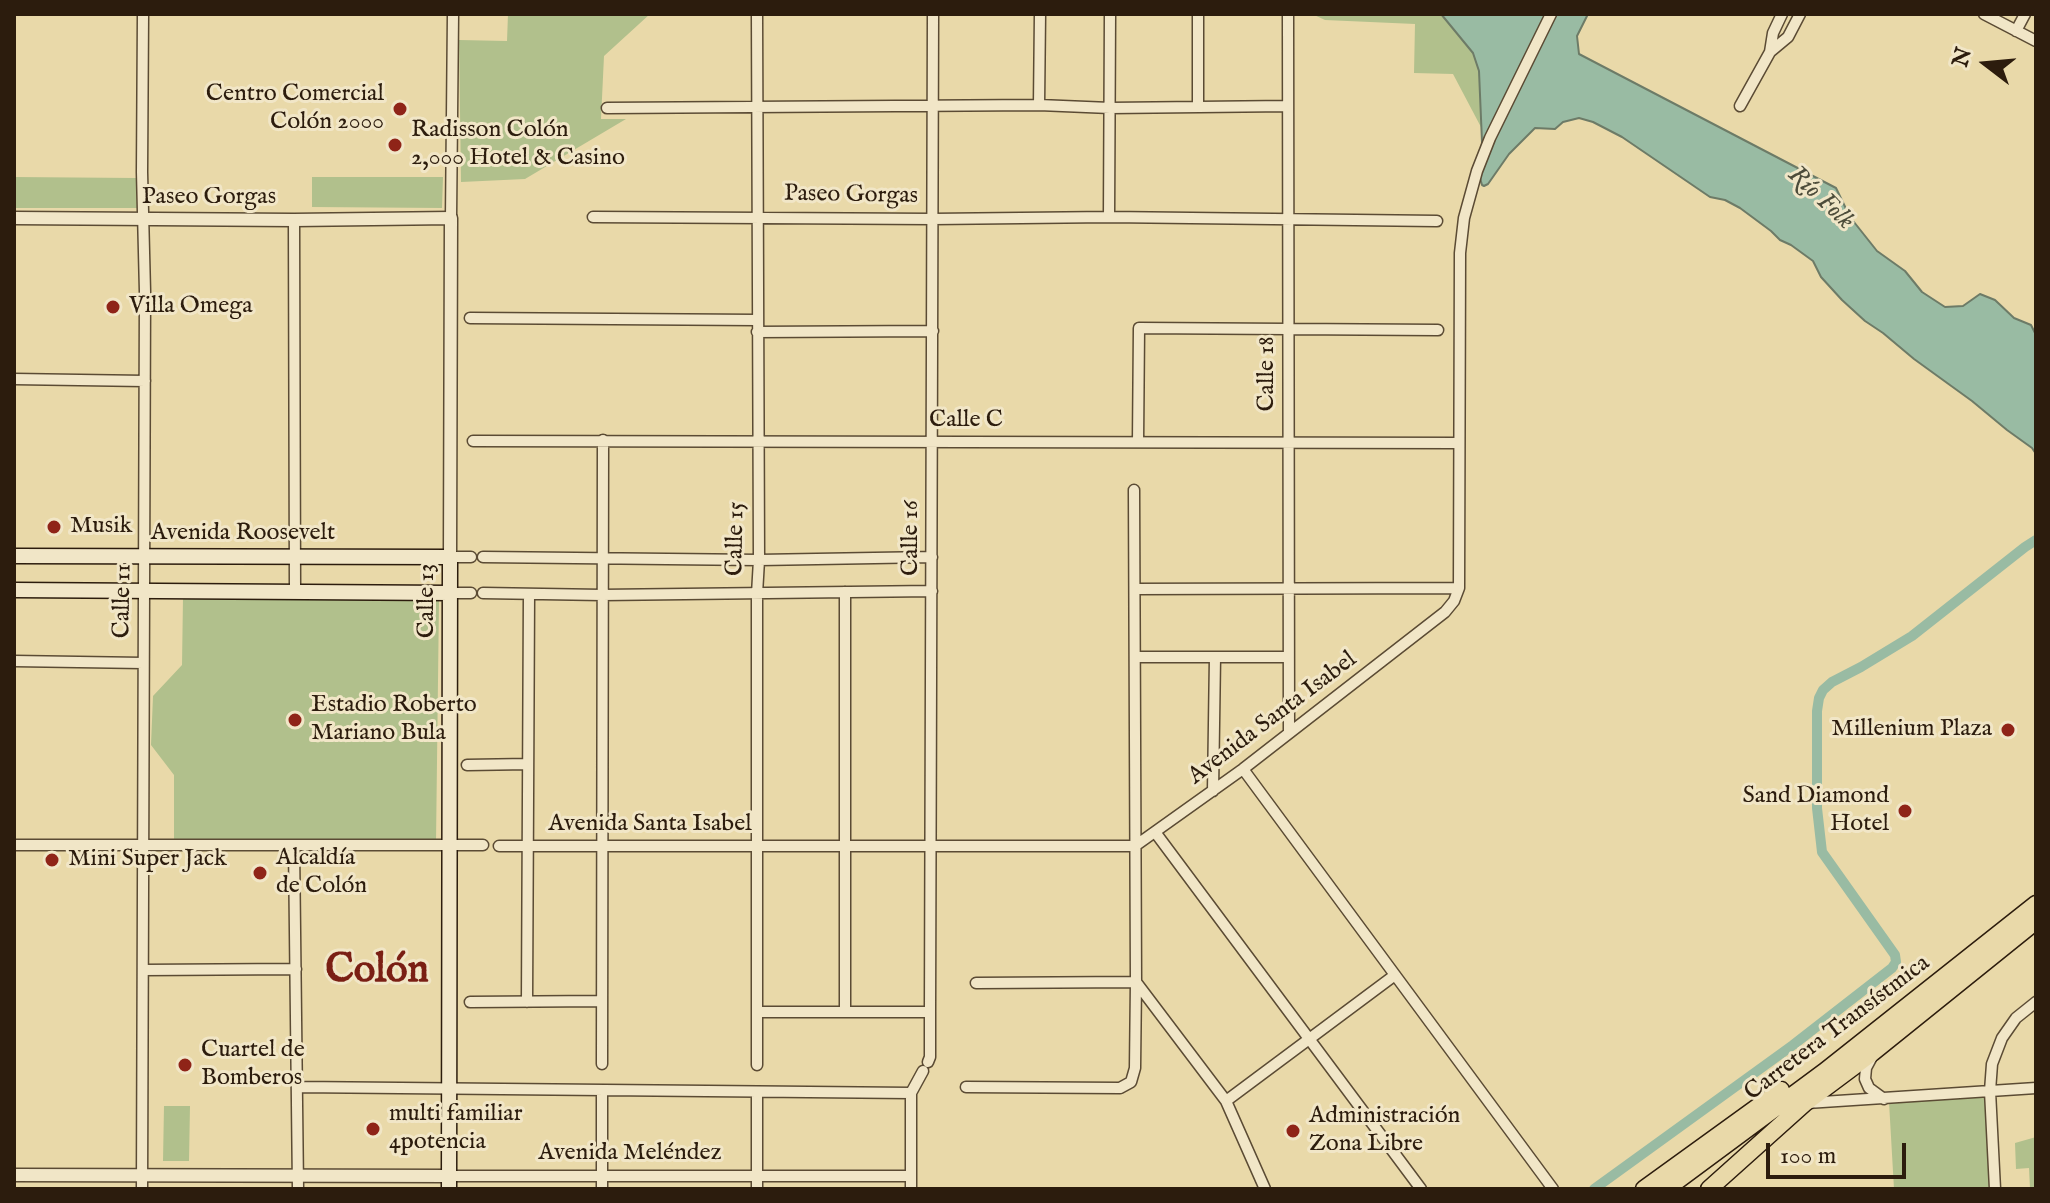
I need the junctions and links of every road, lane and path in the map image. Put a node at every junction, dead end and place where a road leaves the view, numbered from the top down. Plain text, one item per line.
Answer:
1 (143, 14) edge
2 (453, 14) edge
3 (757, 14) edge
4 (933, 14) edge
5 (1040, 14) edge
6 (1110, 14) edge
7 (1198, 14) edge
8 (1288, 14) edge
9 (1551, 14) edge
10 (1782, 14) edge
11 (1800, 14) edge
12 (1984, 14) edge
13 (2025, 14) edge
14 (2016, 31) junction
15 (2036, 41) edge
16 (1770, 52) junction
17 (1039, 105) junction
18 (1198, 105) junction
19 (933, 106) junction
20 (1288, 106) junction
21 (1740, 106) dead end
22 (757, 107) junction
23 (607, 108) dead end
24 (1110, 108) junction
25 (593, 217) dead end
26 (757, 217) junction
27 (1109, 217) junction
28 (14, 218) edge
29 (451, 218) junction
30 (933, 219) junction
31 (143, 220) junction
32 (294, 220) junction
33 (1288, 220) junction
34 (1437, 221) dead end
35 (461, 318) junction
36 (757, 326) junction
37 (1288, 330) junction
38 (1438, 330) dead end
39 (933, 331) junction
40 (14, 379) edge
41 (145, 381) junction
42 (603, 440) junction
43 (461, 441) junction
44 (758, 441) junction
45 (932, 441) junction
46 (1138, 442) junction
47 (1288, 442) junction
48 (1458, 443) junction
49 (1134, 490) dead end
50 (14, 556) edge
51 (144, 556) junction
52 (295, 556) junction
53 (450, 557) junction
54 (932, 557) junction
55 (604, 560) junction
56 (759, 560) junction
57 (1459, 588) junction
58 (1135, 589) junction
59 (1288, 589) junction
60 (14, 590) edge
61 (144, 591) junction
62 (932, 591) junction
63 (295, 592) junction
64 (845, 592) junction
65 (450, 593) junction
66 (529, 594) junction
67 (757, 594) junction
68 (602, 595) junction
69 (1135, 657) junction
70 (1215, 657) junction
71 (1288, 657) junction
72 (14, 661) edge
73 (143, 663) junction
74 (1289, 733) junction
75 (528, 764) junction
76 (467, 765) dead end
77 (1243, 769) junction
78 (1213, 791) junction
79 (1155, 832) junction
80 (14, 845) edge
81 (143, 845) junction
82 (483, 845) dead end
83 (528, 845) junction
84 (294, 846) junction
85 (450, 846) junction
86 (499, 846) dead end
87 (602, 846) junction
88 (758, 846) junction
89 (845, 846) junction
90 (931, 846) junction
91 (1135, 846) junction
92 (2036, 904) edge
93 (2036, 921) edge
94 (296, 969) junction
95 (143, 970) junction
96 (1395, 975) junction
97 (1136, 982) junction
98 (976, 983) dead end
99 (1918, 999) junction
100 (602, 1001) junction
101 (470, 1002) dead end
102 (527, 1002) junction
103 (2036, 1002) edge
104 (757, 1012) junction
105 (845, 1012) junction
106 (930, 1012) junction
107 (1309, 1039) junction
108 (1886, 1042) junction
109 (602, 1064) dead end
110 (757, 1065) dead end
111 (298, 1087) junction
112 (966, 1087) dead end
113 (449, 1088) junction
114 (2036, 1088) edge
115 (602, 1090) junction
116 (1990, 1091) junction
117 (757, 1092) junction
118 (911, 1093) junction
119 (1884, 1099) junction
120 (1226, 1101) junction
121 (1805, 1103) junction
122 (14, 1175) edge
123 (142, 1175) junction
124 (602, 1176) junction
125 (757, 1176) junction
126 (911, 1176) junction
127 (298, 1182) edge
128 (449, 1182) edge
129 (142, 1189) edge
130 (602, 1189) edge
131 (757, 1189) edge
132 (911, 1189) edge
133 (1265, 1189) edge
134 (1421, 1189) edge
135 (1553, 1189) edge
136 (1644, 1189) edge
137 (1666, 1189) edge
138 (1709, 1189) edge
139 (1995, 1189) edge

1 - 31 street, Calle 11
2 - 29 street, Calle 13
3 - 22 street, Calle 15
4 - 19 street, Calle 16
5 - 17 street
6 - 24 street
7 - 18 street
8 - 20 street, Calle 18
9 - 48 street
10 - 16 street
11 - 16 street
12 - 14 street
13 - 14 street
14 - 15 street
16 - 21 street
17 - 19 street
17 - 24 street
18 - 20 street
18 - 24 street
19 - 22 street
19 - 30 street, Calle 16
20 - 33 street, Calle 18
22 - 23 street
22 - 26 street, Calle 15
24 - 27 street
25 - 26 street, Paseo Gorgas
26 - 30 street, Paseo Gorgas
26 - 36 street, Calle 15
27 - 30 street, Paseo Gorgas
27 - 33 street, Paseo Gorgas
28 - 31 street, Paseo Gorgas
29 - 32 street, Paseo Gorgas
29 - 35 street, Calle 13
30 - 39 street, Calle 16
31 - 32 street, Paseo Gorgas
31 - 41 street, Calle 11
32 - 52 street
33 - 34 street, Paseo Gorgas
33 - 37 street, Calle 18
35 - 36 street
35 - 43 street, Calle 13
36 - 39 street
36 - 44 street, Calle 15
37 - 38 street
37 - 46 street
37 - 47 street, Calle 18
39 - 45 street, Calle 16
40 - 41 street
41 - 51 street, Calle 11
42 - 43 street, Calle C
42 - 44 street, Calle C
42 - 55 street
43 - 53 street, Calle 13
44 - 45 street, Calle C
44 - 56 street, Calle 15
45 - 46 street, Calle C
45 - 54 street, Calle 16
46 - 47 street, Calle C
47 - 48 street, Calle C
47 - 59 street, Calle 18
48 - 57 street
49 - 58 street
50 - 51 main road, Avenida Roosevelt
51 - 52 main road, Avenida Roosevelt
51 - 61 street, Calle 11
52 - 53 main road, Avenida Roosevelt
52 - 63 street
53 - 55 street, Avenida Roosevelt
53 - 65 main road, Calle 13
54 - 56 street, Avenida Roosevelt
54 - 62 street, Calle 16
55 - 56 street, Avenida Roosevelt
55 - 68 street
56 - 67 street, Calle 15
57 - 59 street
57 - 74 street, Avenida Santa Isabel
58 - 59 street
58 - 69 street
59 - 71 street, Calle 18
60 - 61 main road
61 - 63 main road
61 - 73 street, Calle 11
62 - 64 street
62 - 90 street, Calle 16
63 - 65 main road
64 - 67 street
64 - 89 street
65 - 66 street
65 - 85 main road, Calle 13
66 - 68 street
66 - 75 street
67 - 68 street
67 - 88 street, Calle 15
68 - 87 street
69 - 70 street
69 - 91 street
70 - 71 street
70 - 78 street
71 - 74 street, Calle 18
72 - 73 street
73 - 81 street, Calle 11
74 - 77 street, Avenida Santa Isabel
75 - 76 street
75 - 83 street
77 - 78 street, Avenida Santa Isabel
77 - 96 street
78 - 79 street, Avenida Santa Isabel
79 - 91 street, Avenida Santa Isabel
79 - 107 street
80 - 81 street
81 - 84 street
81 - 95 street, Calle 11
82 - 85 street
83 - 86 street, Avenida Santa Isabel
83 - 87 street, Avenida Santa Isabel
83 - 102 street
84 - 85 street
84 - 94 street
85 - 113 main road, Calle 13
87 - 88 street, Avenida Santa Isabel
87 - 100 street
88 - 89 street, Avenida Santa Isabel
88 - 104 street, Calle 15
89 - 90 street, Avenida Santa Isabel
89 - 105 street
90 - 91 street, Avenida Santa Isabel
90 - 106 street, Calle 16
91 - 97 street
92 - 99 main road, Carretera Transístmica
93 - 108 main road, Carretera Transístmica
94 - 95 street
94 - 111 street
95 - 123 street, Calle 11
96 - 107 street
96 - 135 street
97 - 98 street
97 - 112 street
97 - 120 street
99 - 136 main road
99 - 137 main road, Carretera Transístmica
100 - 102 street
100 - 109 street
101 - 102 street
103 - 116 street
104 - 105 street
104 - 110 street, Calle 15
105 - 106 street
106 - 118 street, Calle 16
107 - 120 street
107 - 134 street
108 - 119 street
108 - 121 main road, Carretera Transístmica
111 - 113 street
111 - 127 street
113 - 115 street
113 - 128 main road, Calle 13
114 - 116 street
115 - 117 street
115 - 124 street
116 - 119 street
116 - 139 street
117 - 118 street
117 - 125 street
118 - 126 street, Calle 16
119 - 121 street
120 - 133 street
121 - 138 main road, Carretera Transístmica
122 - 123 street, Avenida Meléndez
123 - 127 street, Avenida Meléndez
123 - 129 street, Calle 11
124 - 125 street, Avenida Meléndez
124 - 128 street, Avenida Meléndez
124 - 130 street
125 - 126 street, Avenida Meléndez
125 - 131 street
126 - 132 street, Calle 16
127 - 128 street, Avenida Meléndez

